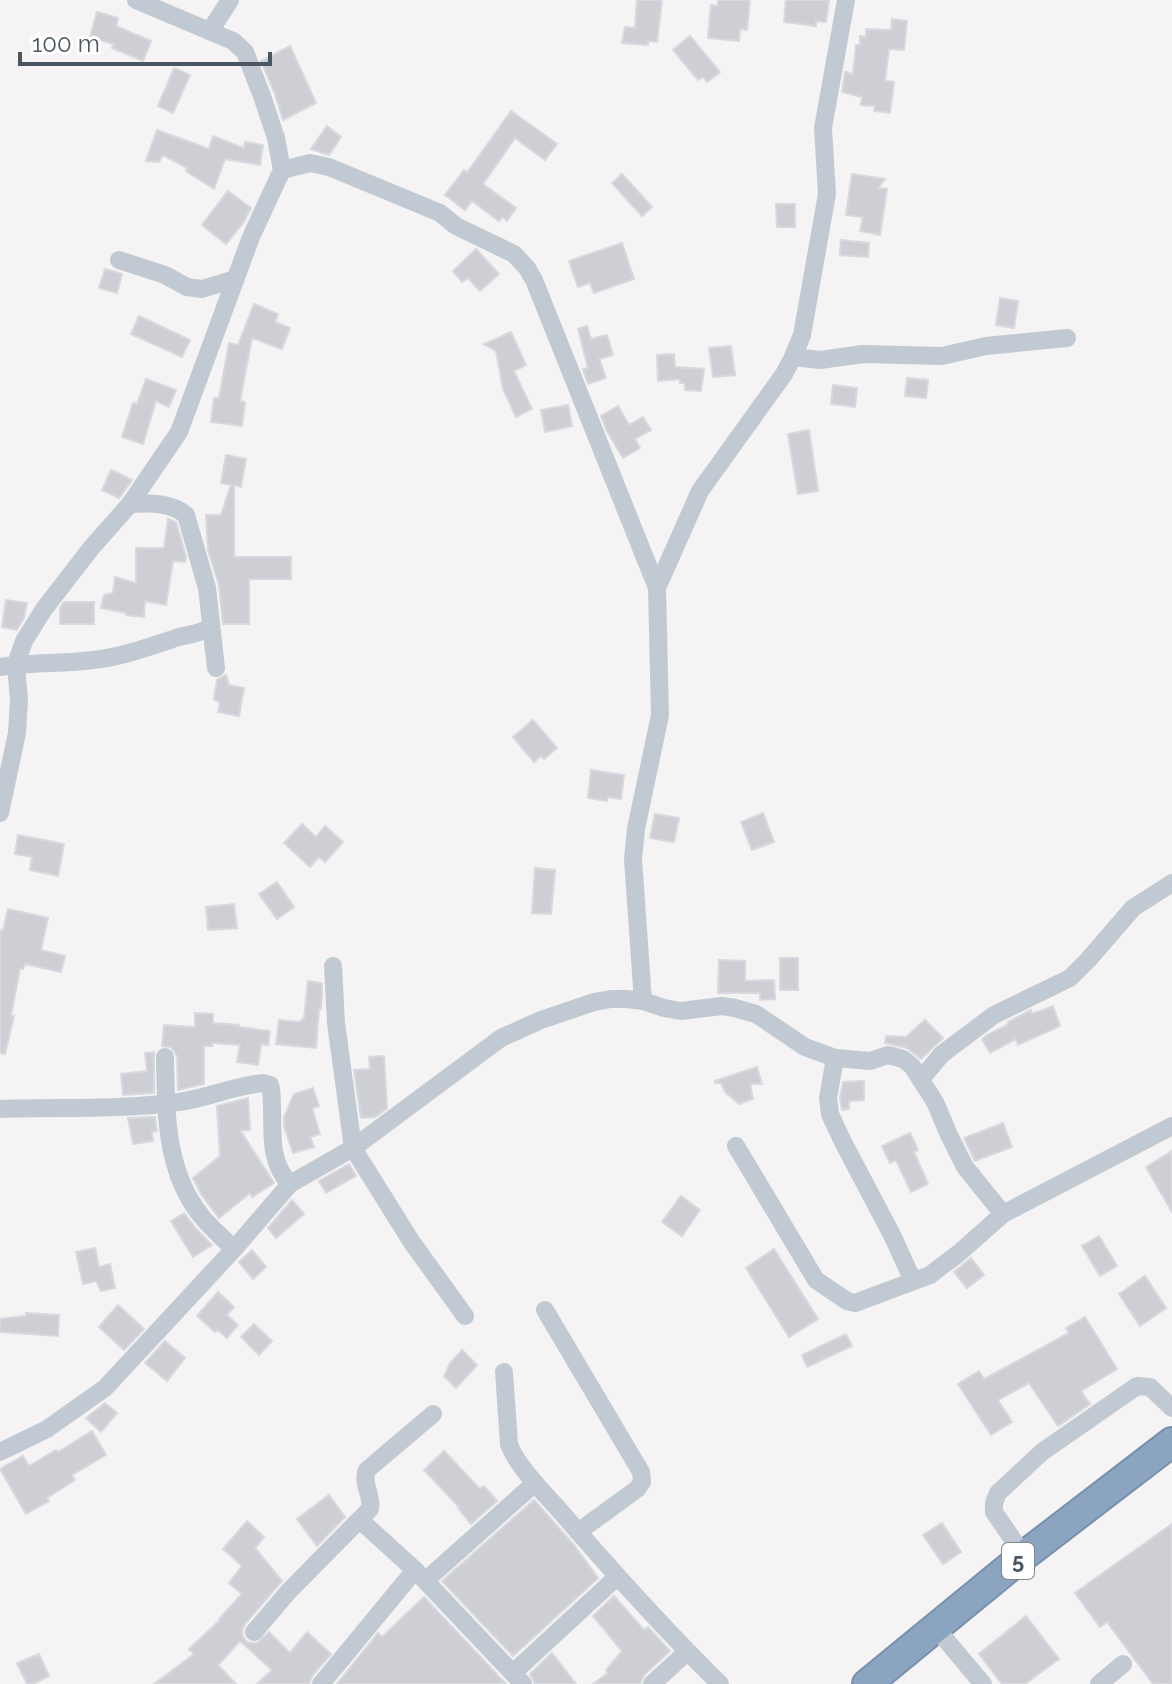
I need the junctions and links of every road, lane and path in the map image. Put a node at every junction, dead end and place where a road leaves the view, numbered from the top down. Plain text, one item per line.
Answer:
1 (136, 0) edge
2 (230, 0) edge
3 (846, 0) edge
4 (210, 31) junction
5 (282, 170) junction
6 (119, 260) dead end
7 (235, 279) junction
8 (1067, 338) dead end
9 (793, 357) junction
10 (130, 504) junction
11 (657, 588) junction
12 (211, 627) junction
13 (8, 666) edge
14 (216, 668) dead end
15 (0, 813) edge
16 (1172, 883) edge
17 (333, 966) dead end
18 (643, 1001) junction
19 (165, 1057) dead end
20 (835, 1058) junction
21 (921, 1079) junction
22 (166, 1103) junction
23 (0, 1109) edge
24 (1172, 1126) edge
25 (736, 1146) dead end
26 (353, 1148) junction
27 (290, 1184) junction
28 (1003, 1214) junction
29 (234, 1249) junction
30 (913, 1281) junction
31 (545, 1310) dead end
32 (465, 1316) dead end
33 (504, 1372) dead end
34 (1172, 1408) edge
35 (433, 1414) dead end
36 (1172, 1442) edge
37 (0, 1452) edge
38 (535, 1483) junction
39 (360, 1520) junction
40 (578, 1532) junction
41 (1024, 1556) junction
42 (420, 1575) junction
43 (617, 1577) junction
44 (935, 1627) junction
45 (254, 1632) dead end
46 (687, 1652) junction
47 (1123, 1664) dead end
48 (518, 1678) edge
49 (321, 1684) edge
50 (652, 1684) edge
51 (720, 1684) edge
52 (867, 1684) edge
53 (983, 1684) edge
54 (1100, 1684) edge

1 - 4 street
2 - 4 street
3 - 9 street
4 - 5 street
5 - 7 street
5 - 11 street
6 - 7 street
7 - 10 street
8 - 9 street
9 - 11 street
10 - 12 street
10 - 13 street
11 - 18 street
12 - 13 street
12 - 14 street
13 - 15 street
16 - 21 street
17 - 26 street
18 - 20 street
18 - 26 street
19 - 22 street
20 - 21 street
20 - 30 street
21 - 28 street
22 - 23 street
22 - 27 street
22 - 29 street
24 - 28 street
25 - 30 street
26 - 27 street
26 - 32 street
27 - 29 street
28 - 30 street
29 - 37 street
31 - 40 street
33 - 38 street
34 - 41 street
35 - 39 street
36 - 41 highway, 5
38 - 40 street
38 - 42 street
39 - 42 street
39 - 45 street
40 - 43 street
41 - 44 highway, 5
42 - 48 street
42 - 49 street
43 - 46 street
43 - 48 street
44 - 52 highway, 5
44 - 53 street
46 - 50 street
46 - 51 street
47 - 54 street

